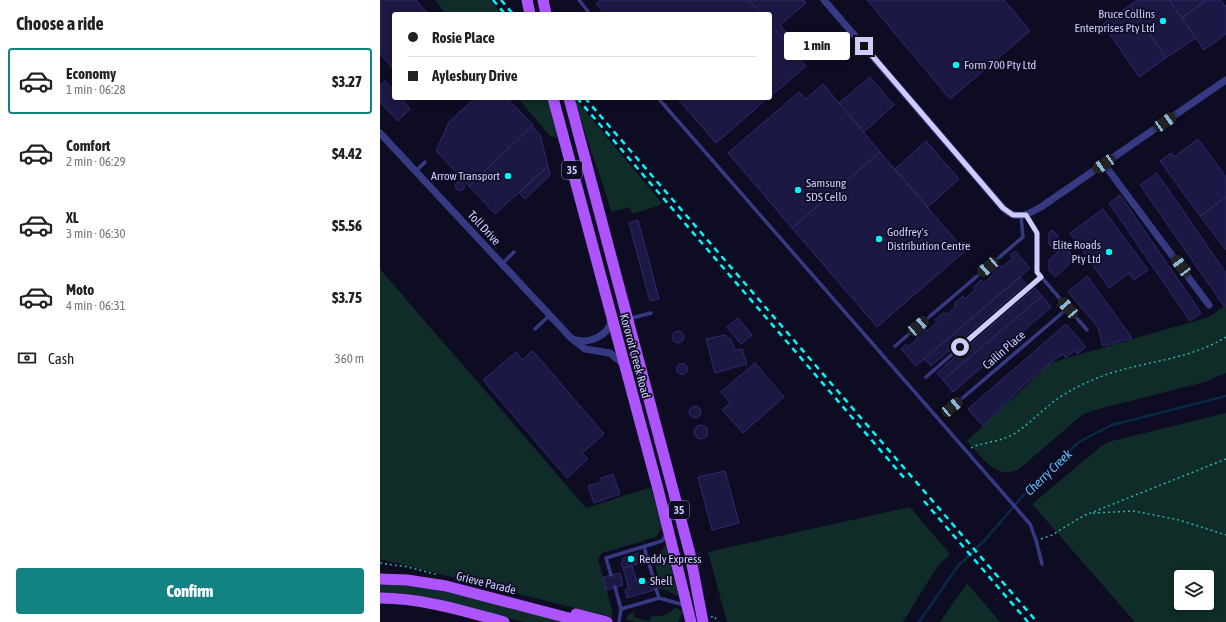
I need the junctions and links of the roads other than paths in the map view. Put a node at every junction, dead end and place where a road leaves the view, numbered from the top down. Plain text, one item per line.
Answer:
1 (527, 0) edge
2 (542, 0) edge
3 (579, 0) edge
4 (824, 0) edge
5 (530, 12) edge
6 (545, 12) edge
7 (588, 12) edge
8 (1226, 80) edge
9 (554, 100) edge
10 (569, 100) edge
11 (660, 100) edge
12 (380, 133) edge
13 (425, 162) dead end
14 (1104, 164) junction
15 (416, 171) junction
16 (1024, 216) junction
17 (514, 252) dead end
18 (502, 264) junction
19 (1041, 277) junction
20 (1209, 305) dead end
21 (1068, 308) junction
22 (610, 312) junction
23 (651, 314) dead end
24 (550, 315) junction
25 (627, 320) junction
26 (535, 329) dead end
27 (1087, 330) dead end
28 (571, 338) junction
29 (895, 346) dead end
30 (627, 376) junction
31 (926, 377) dead end
32 (952, 407) dead end
33 (669, 531) junction
34 (644, 546) junction
35 (1042, 564) dead end
36 (611, 575) dead end
37 (380, 579) edge
38 (654, 580) dead end
39 (615, 587) dead end
40 (656, 589) dead end
41 (380, 598) edge
42 (658, 598) junction
43 (524, 606) junction
44 (688, 607) junction
45 (621, 609) junction
46 (504, 622) edge
47 (584, 622) edge
48 (607, 622) edge
49 (619, 622) edge
50 (691, 622) edge
51 (703, 622) edge

1 - 5 main road
2 - 6 main road
3 - 7 lane
4 - 16 street
8 - 14 street
9 - 22 main road, Kororoit Creek Road / 35
10 - 25 main road, Kororoit Creek Road / 35
11 - 35 lane
12 - 15 street, Toll Drive
13 - 15 lane
14 - 16 street
14 - 20 street
15 - 18 street, Toll Drive
16 - 19 lane
16 - 29 lane
17 - 18 lane
18 - 24 street, Toll Drive
19 - 21 lane
19 - 31 lane
21 - 27 lane
21 - 32 lane, Cailin Place
22 - 28 street
22 - 30 main road, Kororoit Creek Road / 35
23 - 25 lane
24 - 26 lane
24 - 28 street, Toll Drive
25 - 51 main road, Kororoit Creek Road / 35
28 - 30 street, Toll Drive
30 - 33 main road, Kororoit Creek Road / 35
33 - 34 lane
33 - 44 main road, Kororoit Creek Road / 35
34 - 36 lane
34 - 38 lane
37 - 43 main road, Grieve Parade
39 - 45 lane
40 - 42 lane
41 - 46 main road
42 - 44 lane
42 - 45 lane
43 - 47 main road, Grieve Parade
43 - 48 main road
44 - 50 main road, Kororoit Creek Road / 35
45 - 49 lane

